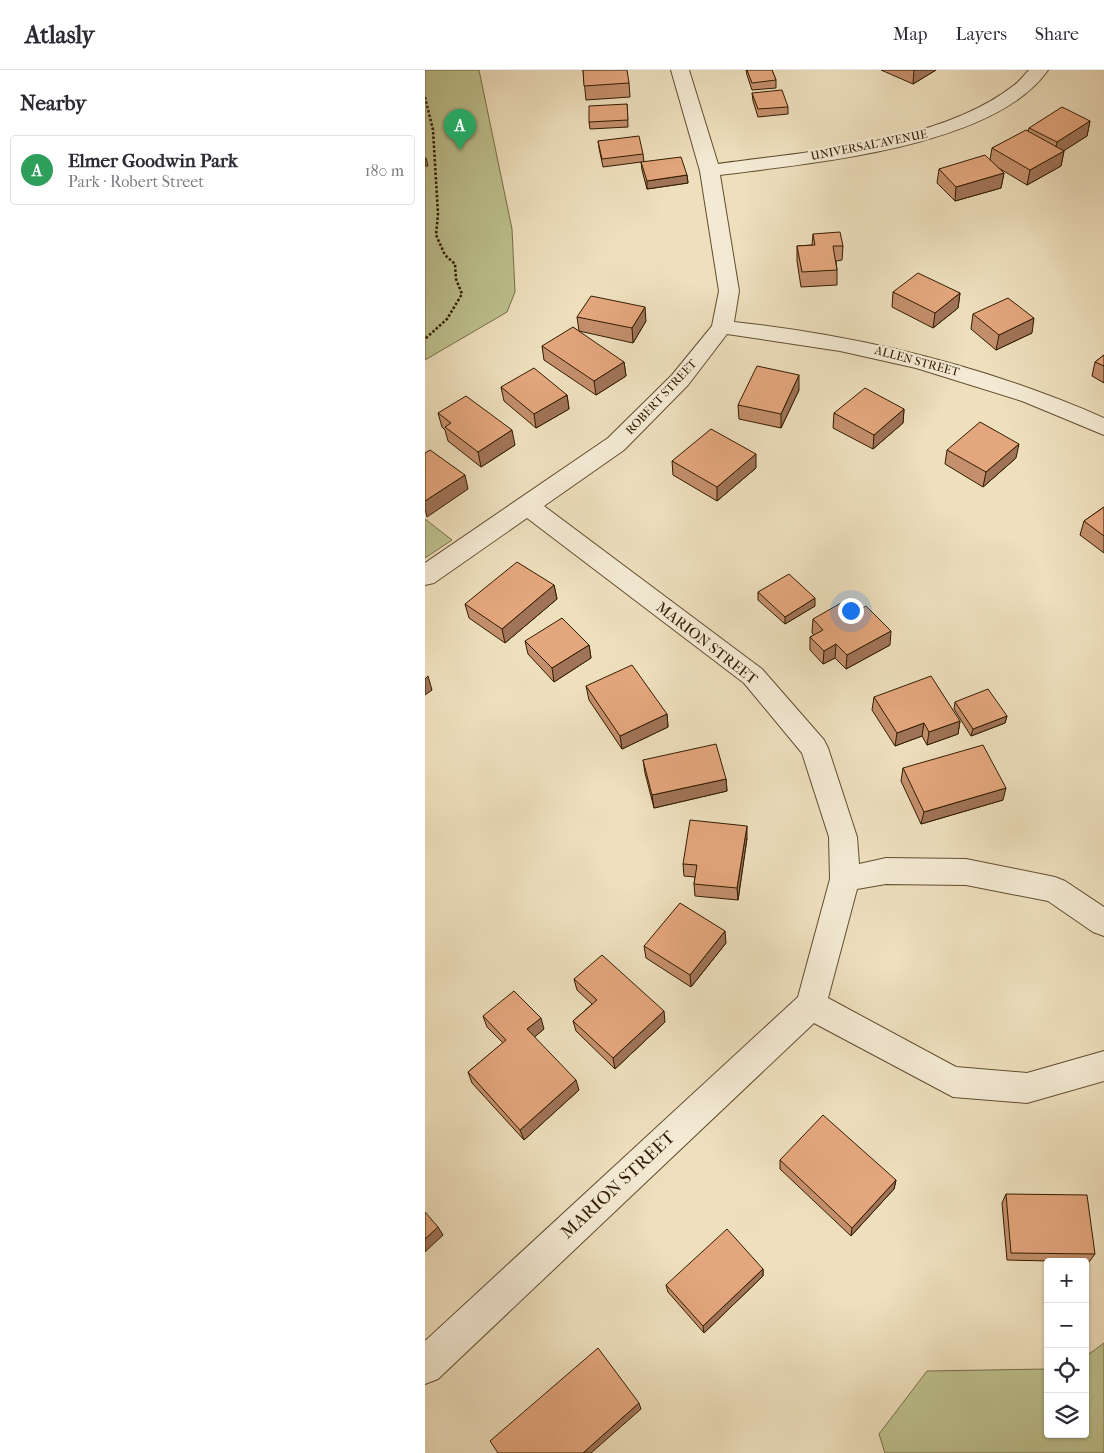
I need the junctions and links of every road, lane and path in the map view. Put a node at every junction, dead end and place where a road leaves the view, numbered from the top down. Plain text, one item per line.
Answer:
1 (680, 70) edge
2 (1039, 70) edge
3 (425, 97) edge
4 (710, 171) junction
5 (722, 327) junction
6 (425, 339) edge
7 (1104, 426) edge
8 (528, 506) junction
9 (425, 576) edge
10 (845, 879) junction
11 (1104, 923) edge
12 (811, 1004) junction
13 (1104, 1066) edge
14 (425, 1366) edge

1 - 4 street, ROBERT STREET
2 - 4 street, UNIVERSAL AVENUE
3 - 6 path
4 - 5 street, ROBERT STREET
5 - 7 street, ALLEN STREET
5 - 8 street, ROBERT STREET
8 - 9 street, ROBERT STREET
8 - 10 street, MARION STREET
10 - 11 street
10 - 12 street, MARION STREET
12 - 13 street
12 - 14 street, MARION STREET

